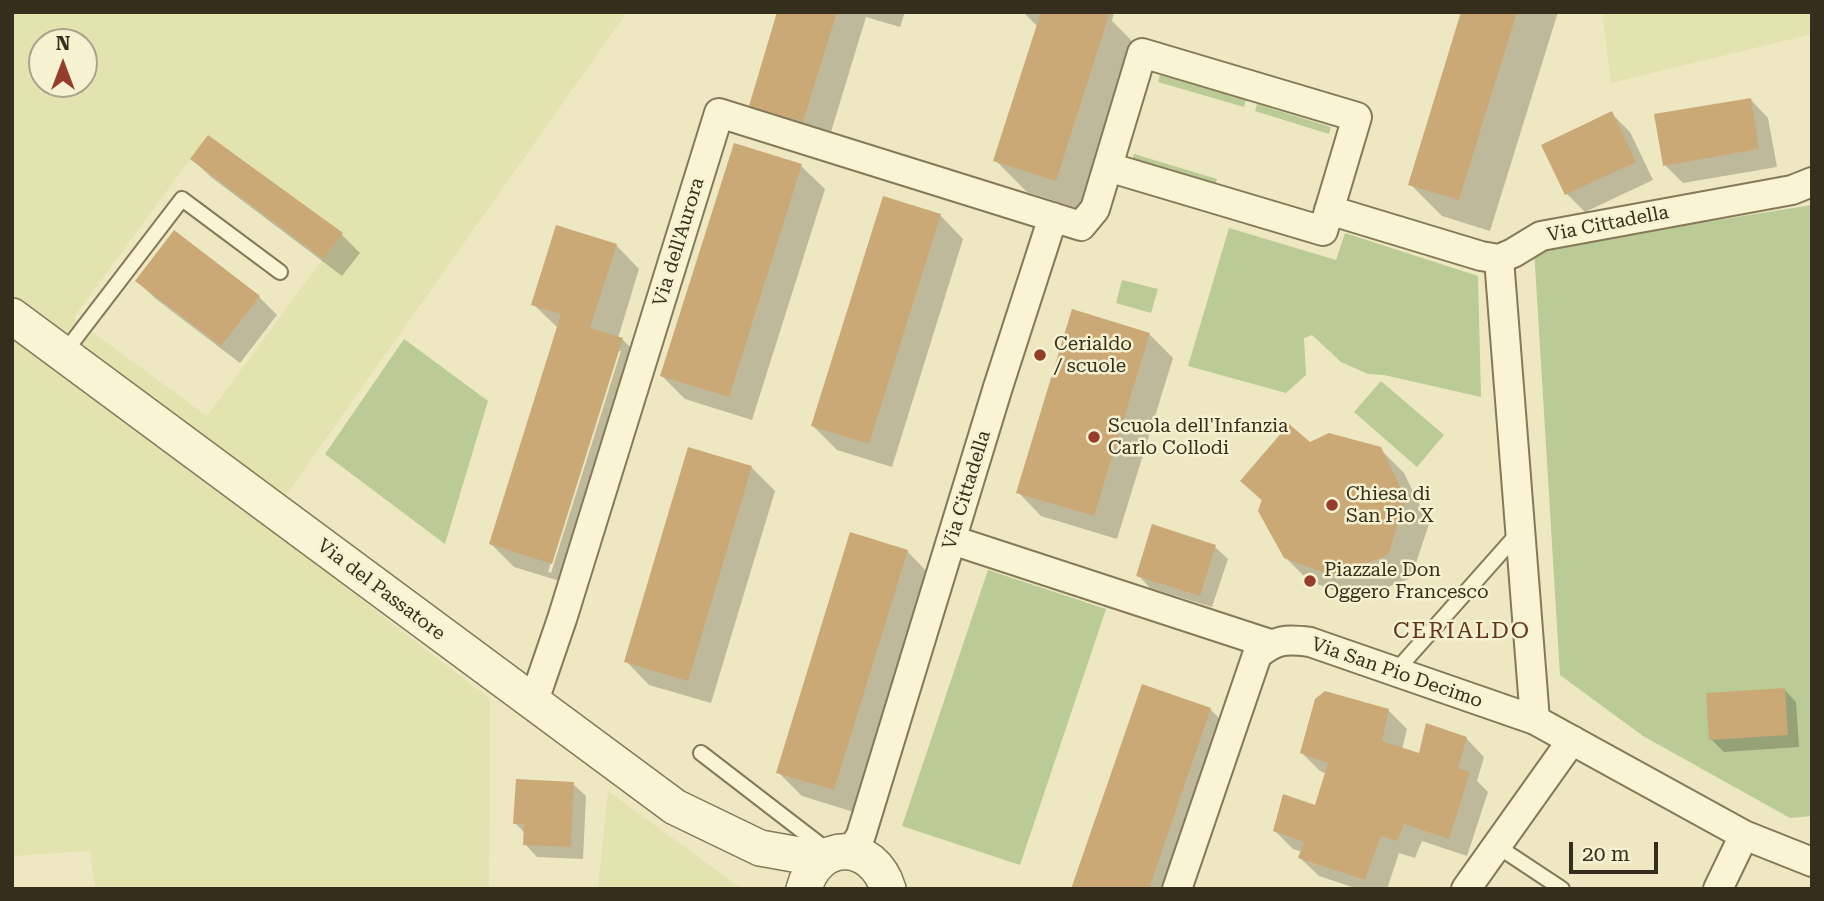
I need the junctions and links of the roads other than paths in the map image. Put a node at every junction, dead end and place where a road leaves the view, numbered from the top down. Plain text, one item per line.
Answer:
1 (1108, 167) junction
2 (1812, 182) edge
3 (1329, 210) junction
4 (1054, 217) junction
5 (1499, 259) junction
6 (281, 272) dead end
7 (12, 316) edge
8 (64, 354) junction
9 (1521, 529) junction
10 (952, 540) junction
11 (1270, 644) junction
12 (1395, 672) junction
13 (530, 702) junction
14 (1535, 720) junction
15 (1572, 740) junction
16 (701, 753) dead end
17 (1744, 835) junction
18 (1497, 846) junction
19 (760, 848) junction
20 (835, 855) junction
21 (1812, 862) edge
22 (790, 889) edge
23 (803, 889) edge
24 (888, 889) edge
25 (1177, 889) edge
26 (1466, 889) edge
27 (1562, 889) edge
28 (1718, 889) edge

1 - 3 street
1 - 3 street
1 - 4 street
2 - 5 street, Via Cittadella
3 - 5 street
4 - 10 street, Via Cittadella
4 - 13 street, Via dell'Aurora
5 - 9 street
6 - 8 lane
7 - 8 street, Via del Passatore
8 - 13 street, Via del Passatore
9 - 12 lane
9 - 14 street
10 - 11 street
10 - 20 street, Via Cittadella
11 - 12 street, Via San Pio Decimo
11 - 25 street
12 - 14 street, Via San Pio Decimo
13 - 19 street, Via del Passatore
14 - 15 street, Via San Pio Decimo
15 - 17 street, Via San Pio Decimo
15 - 18 street
16 - 20 lane
17 - 21 street, Via San Pio Decimo
17 - 28 street
18 - 26 street
18 - 27 lane
19 - 20 street, Via del Passatore
19 - 22 street
20 - 23 street
20 - 24 street

